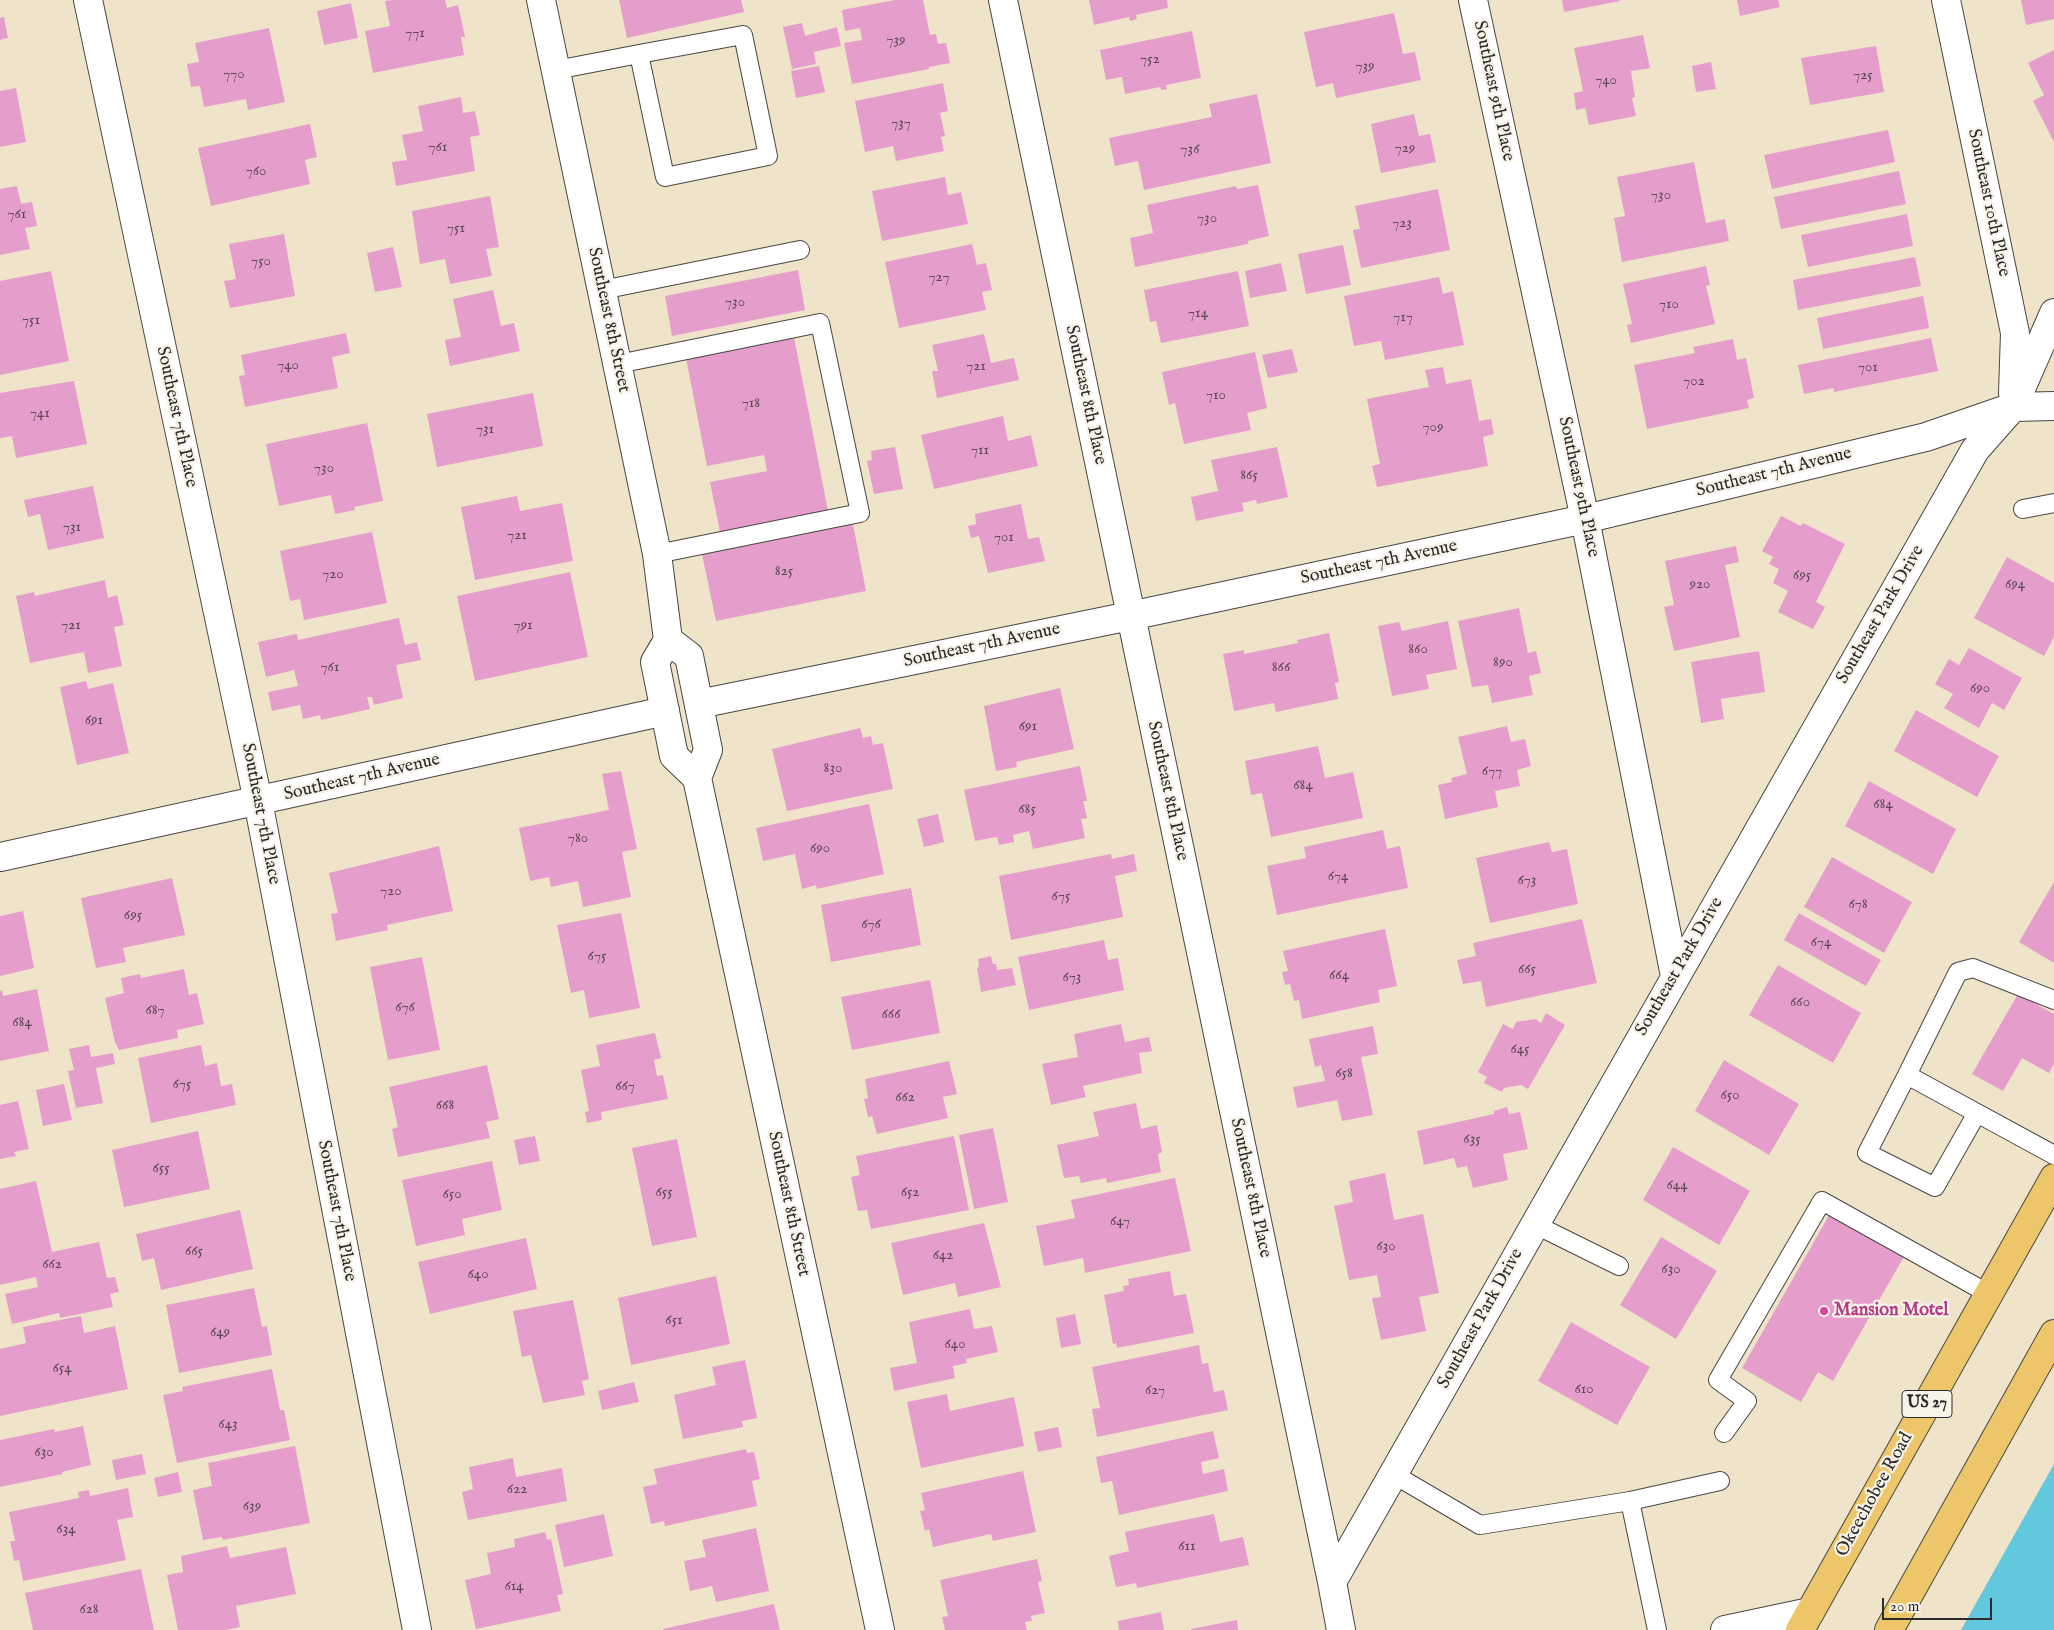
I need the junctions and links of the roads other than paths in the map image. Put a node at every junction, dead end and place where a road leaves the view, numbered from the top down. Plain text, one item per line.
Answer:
1 (88, 0) edge
2 (541, 0) edge
3 (1004, 0) edge
4 (1473, 0) edge
5 (1946, 0) edge
6 (639, 54) junction
7 (556, 70) junction
8 (800, 250) dead end
9 (602, 290) junction
10 (2054, 312) edge
11 (618, 364) junction
12 (2054, 406) edge
13 (2013, 407) junction
14 (2054, 503) edge
15 (2023, 509) dead end
16 (1585, 518) junction
17 (656, 554) junction
18 (1130, 616) junction
19 (668, 640) junction
20 (699, 704) junction
21 (665, 711) junction
22 (697, 778) junction
23 (258, 802) junction
24 (1, 851) edge
25 (1675, 976) junction
26 (2054, 1000) edge
27 (1907, 1074) junction
28 (1977, 1113) junction
29 (2054, 1155) edge
30 (2054, 1178) edge
31 (1534, 1224) junction
32 (1619, 1266) dead end
33 (1989, 1294) junction
34 (2054, 1334) edge
35 (1724, 1433) dead end
36 (1393, 1474) junction
37 (1720, 1482) dead end
38 (1630, 1501) junction
39 (1332, 1582) junction
40 (1805, 1621) edge
41 (417, 1630) edge
42 (880, 1630) edge
43 (1341, 1630) edge
44 (1657, 1630) edge
45 (1725, 1630) edge
46 (1889, 1630) edge

1 - 23 street, Southeast 7th Place
2 - 7 street, Southeast 8th Street
3 - 18 street, Southeast 8th Place
4 - 16 street, Southeast 9th Place
5 - 13 street, Southeast 10th Place
6 - 6 lane
6 - 7 lane
7 - 9 street, Southeast 8th Street
8 - 9 lane
9 - 11 street, Southeast 8th Street
10 - 13 street, Southeast Park Drive
11 - 17 street, Southeast 8th Street
11 - 17 lane
12 - 13 street, Southeast 7th Avenue
13 - 16 street, Southeast 7th Avenue
13 - 25 street, Southeast Park Drive
14 - 15 lane
16 - 18 street, Southeast 7th Avenue
16 - 25 street, Southeast 9th Place
17 - 19 street, Southeast 8th Street
18 - 20 street, Southeast 7th Avenue
18 - 39 street, Southeast 8th Place
19 - 20 street
19 - 21 street
20 - 22 street
21 - 22 street
21 - 23 street, Southeast 7th Avenue
22 - 42 street, Southeast 8th Street
23 - 24 street, Southeast 7th Avenue
23 - 41 street, Southeast 7th Place
25 - 31 street, Southeast Park Drive
26 - 27 lane
27 - 28 lane
27 - 28 lane
28 - 29 lane
30 - 33 highway, Okeechobee Road / US 27
31 - 32 lane
31 - 36 street, Southeast Park Drive
33 - 35 lane
33 - 40 highway, Okeechobee Road / US 27
34 - 46 highway
36 - 38 lane
36 - 39 street, Southeast Park Drive
37 - 38 lane
38 - 44 lane
39 - 43 street
40 - 45 street

